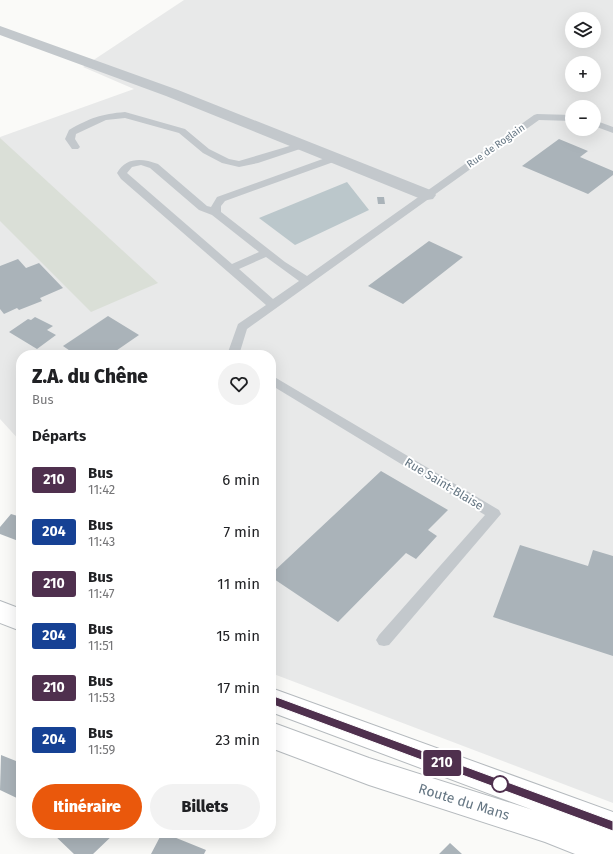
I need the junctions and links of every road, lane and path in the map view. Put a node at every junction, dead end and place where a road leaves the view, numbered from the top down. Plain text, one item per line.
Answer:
1 (0, 30) edge
2 (565, 118) edge
3 (601, 126) edge
4 (613, 130) edge
5 (303, 145) junction
6 (75, 147) dead end
7 (334, 158) junction
8 (427, 195) junction
9 (216, 213) junction
10 (266, 253) junction
11 (230, 269) junction
12 (308, 281) junction
13 (273, 305) junction
14 (235, 350) edge
15 (276, 382) edge
16 (384, 640) dead end
17 (276, 702) edge
18 (276, 737) edge
19 (613, 826) edge
20 (612, 854) edge

1 - 5 street
2 - 8 lane, Rue de Roglain
3 - 4 lane
5 - 6 lane
5 - 7 street
7 - 8 street
7 - 9 lane
8 - 12 lane
9 - 10 lane
9 - 11 lane
10 - 11 lane
10 - 12 lane
11 - 13 lane
12 - 13 lane
13 - 14 lane
15 - 16 lane, Rue Saint-Blaise
17 - 19 main road, Route du Mans
18 - 20 main road, Route du Mans

